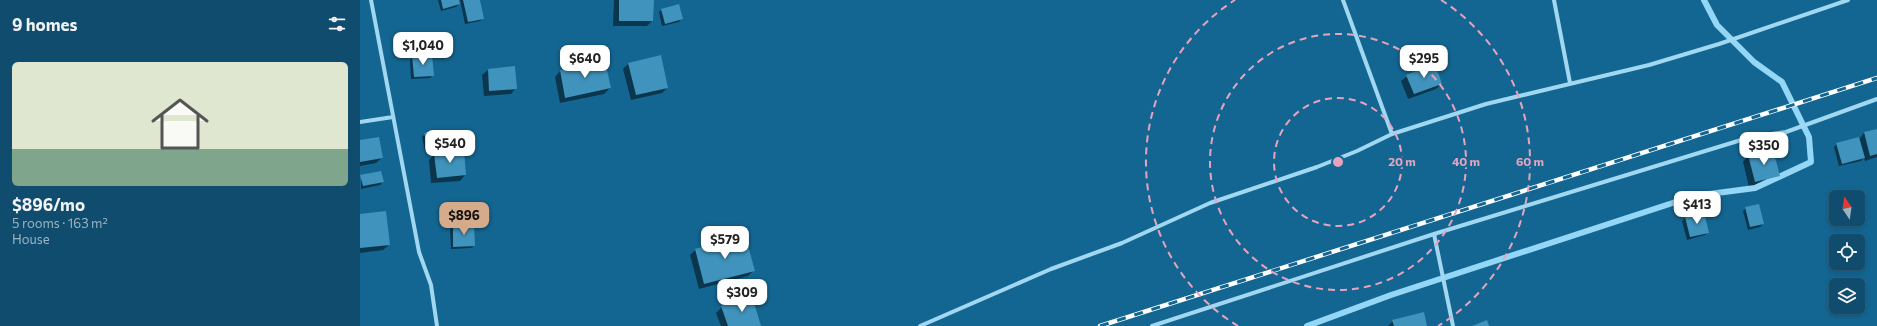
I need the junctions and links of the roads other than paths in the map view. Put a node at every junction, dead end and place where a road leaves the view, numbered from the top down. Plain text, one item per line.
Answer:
1 (371, 0) edge
2 (1343, 0) edge
3 (1554, 0) edge
4 (1848, 0) edge
5 (1570, 83) junction
6 (1877, 99) edge
7 (393, 117) junction
8 (360, 122) edge
9 (1392, 134) junction
10 (1434, 234) junction
11 (437, 326) edge
12 (920, 326) edge
13 (1152, 326) edge
14 (1453, 326) edge

1 - 7 street
2 - 9 street
3 - 5 street
4 - 5 street
5 - 9 street
6 - 10 street
7 - 8 street
7 - 11 street
9 - 12 street
10 - 13 street
10 - 14 street

